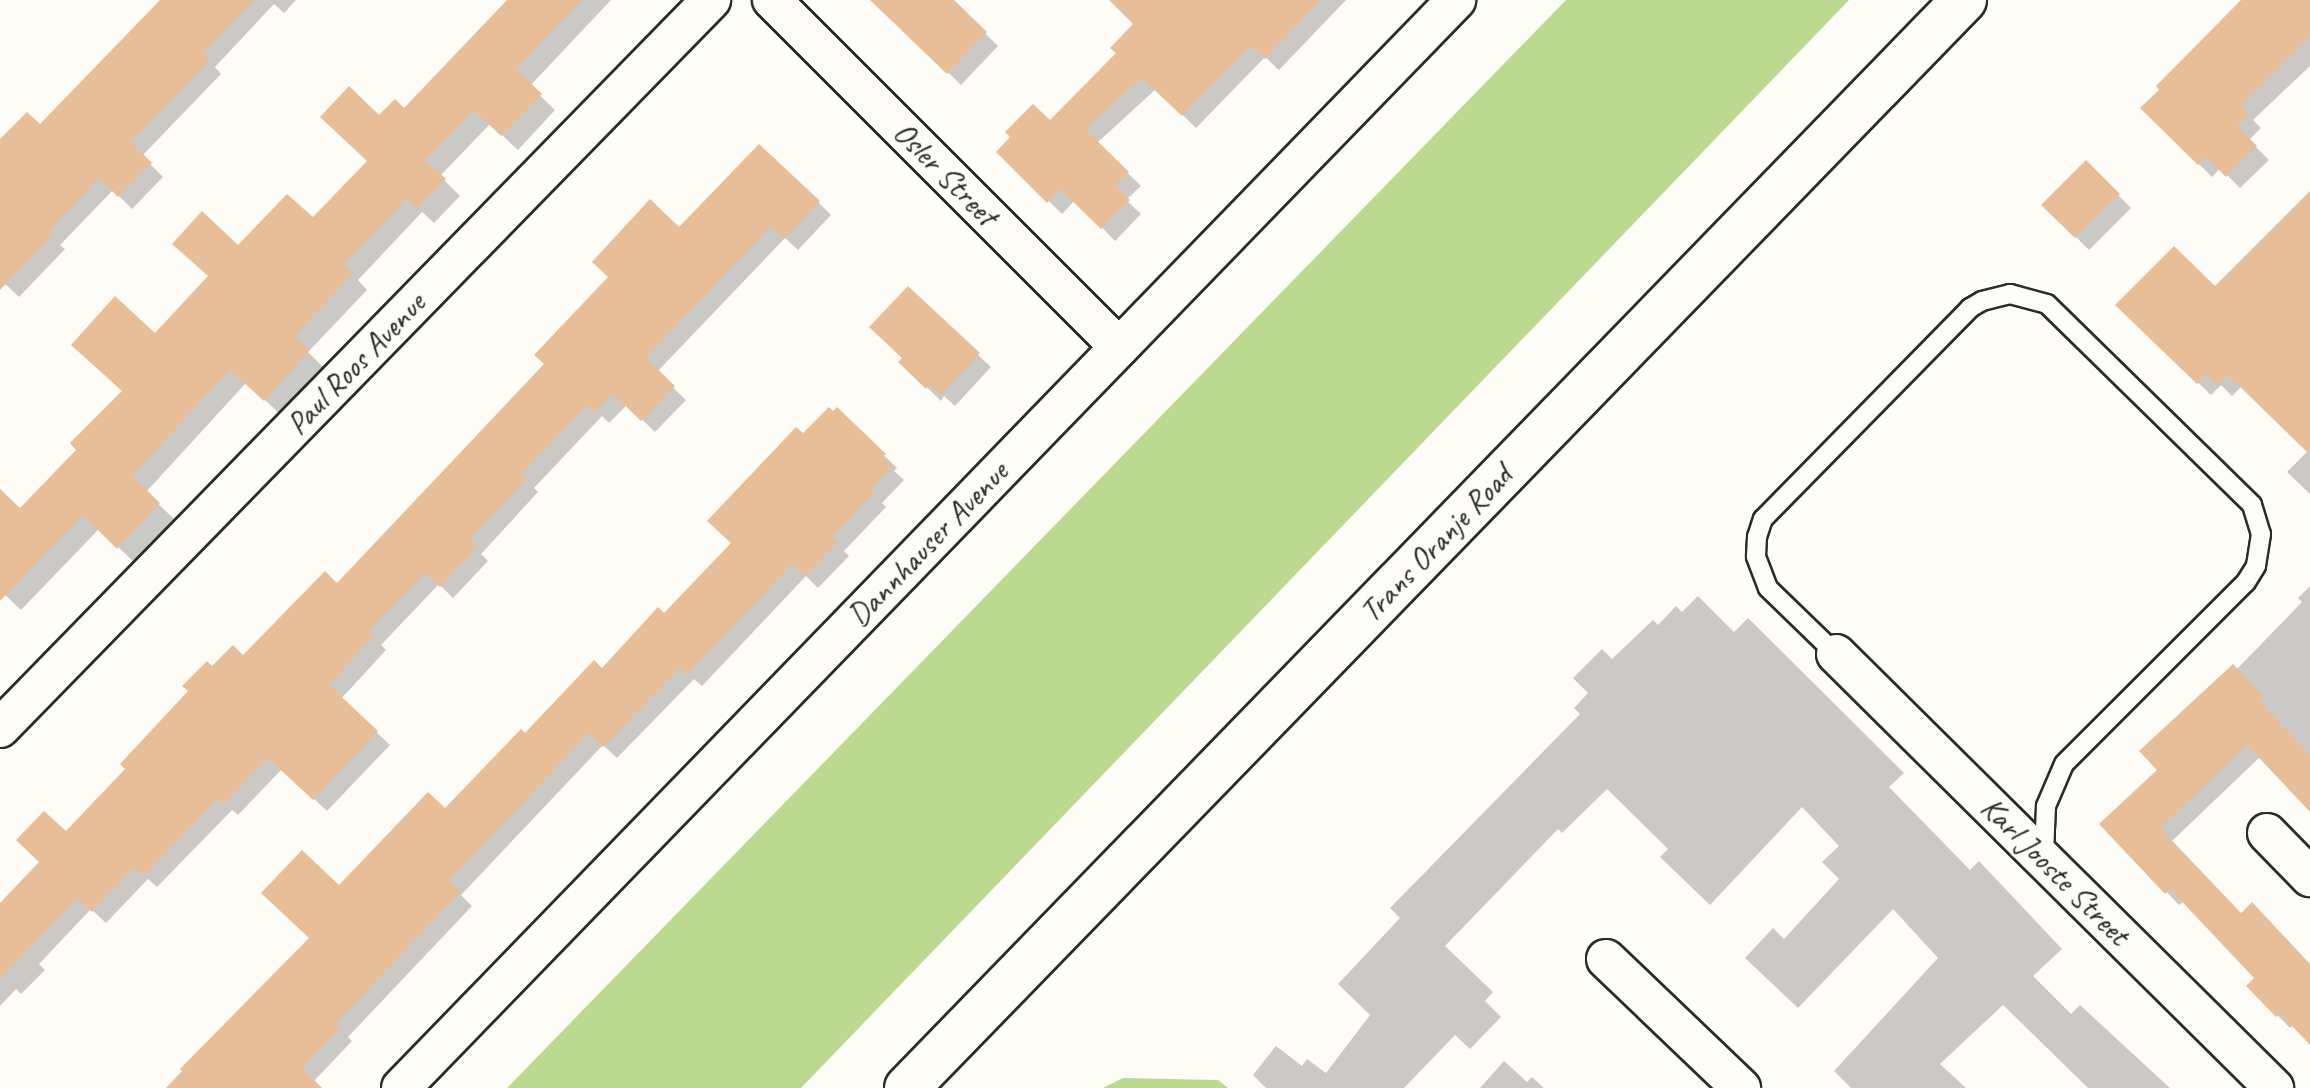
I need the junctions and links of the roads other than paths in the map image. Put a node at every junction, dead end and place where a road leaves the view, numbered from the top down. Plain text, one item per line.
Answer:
1 (711, 0) edge
2 (772, 0) edge
3 (1456, 0) edge
4 (1964, 0) edge
5 (1119, 347) junction
6 (1836, 654) joint
7 (7, 706) edge
8 (2267, 833) dead end
9 (2045, 861) junction
10 (2310, 877) edge
11 (1606, 959) dead end
12 (401, 1088) edge
13 (907, 1088) edge
14 (1741, 1088) edge
15 (2274, 1088) edge

1 - 7 street, Paul Roos Avenue
2 - 5 street, Osler Street
3 - 5 street, Dannhauser Avenue
4 - 13 main road, Trans Oranje Road
5 - 12 street, Dannhauser Avenue
6 - 9 street, Karl Jooste Street
6 - 9 lane
8 - 10 street
9 - 15 street, Karl Jooste Street
11 - 14 street

